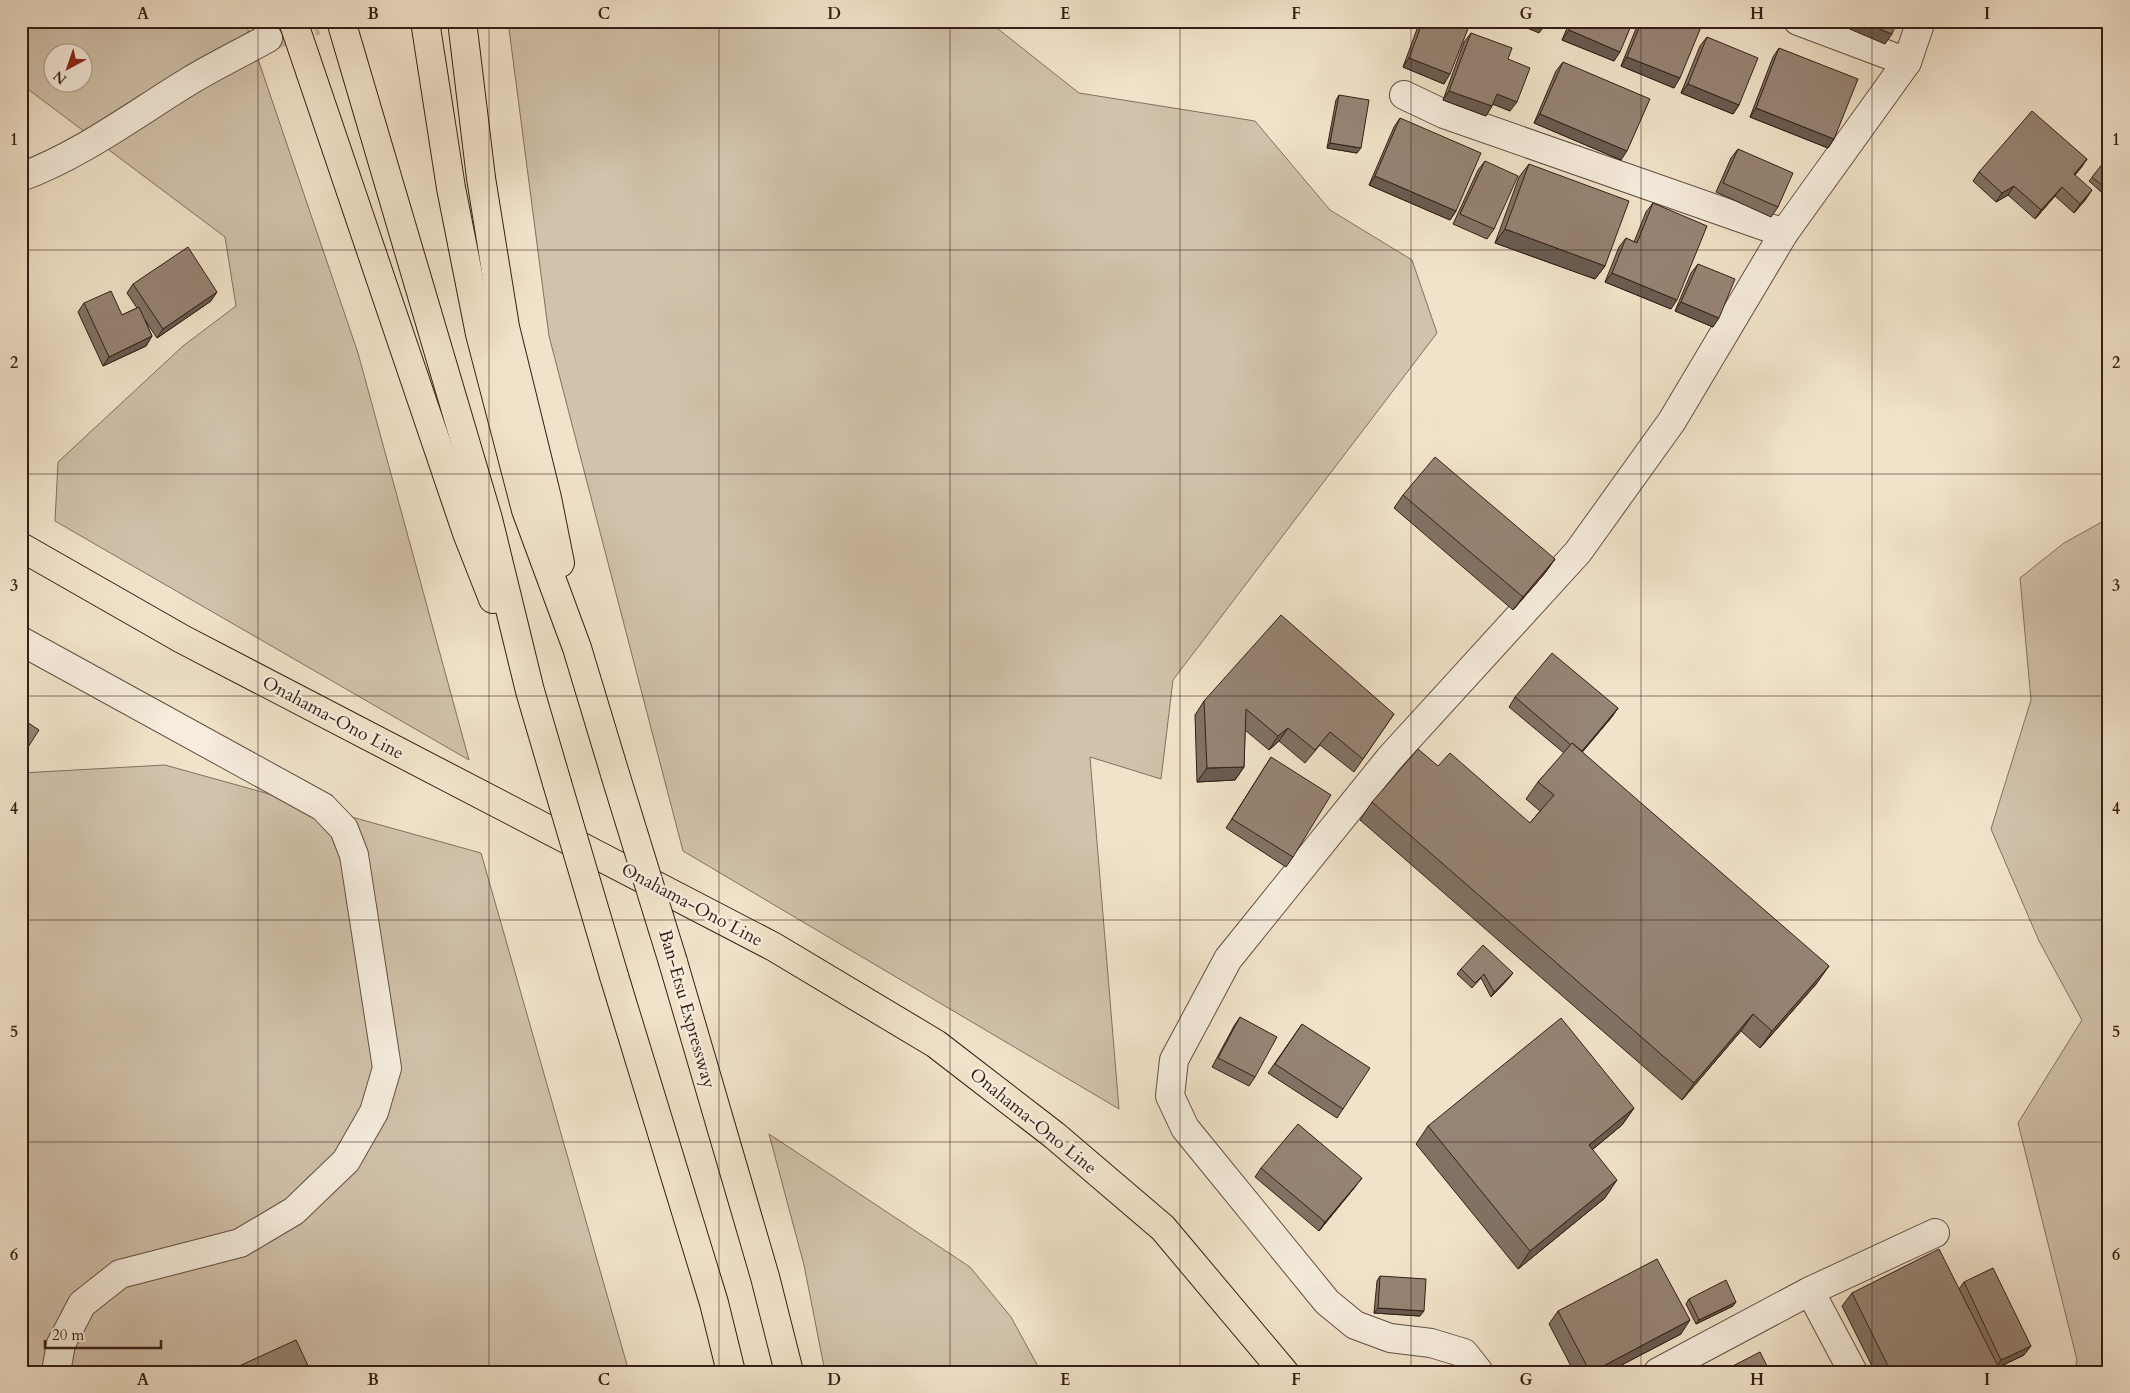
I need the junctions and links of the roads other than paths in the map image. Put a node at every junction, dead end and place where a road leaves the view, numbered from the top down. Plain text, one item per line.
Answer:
1 (293, 21) edge
2 (340, 21) edge
3 (425, 21) edge
4 (462, 21) edge
5 (1798, 21) edge
6 (1921, 21) edge
7 (268, 38) tunnel mouth
8 (1907, 62) junction
9 (1404, 95) dead end
10 (21, 177) edge
11 (1784, 234) junction
12 (21, 547) edge
13 (21, 641) edge
14 (577, 648) junction
15 (530, 690) junction
16 (1934, 1233) dead end
17 (1810, 1291) junction
18 (56, 1372) edge
19 (731, 1372) edge
20 (789, 1372) edge
21 (1284, 1372) edge
22 (1479, 1372) edge
23 (1658, 1372) edge
24 (1853, 1372) edge

1 - 15 main road
2 - 15 main road
3 - 14 main road
4 - 14 main road
5 - 8 street
6 - 8 street
7 - 10 street
8 - 11 street
9 - 11 street
11 - 22 street
12 - 21 main road, Onahama-Ono Line
13 - 18 street
14 - 20 main road, Ban-Etsu Expressway, bridge
15 - 19 main road, bridge
16 - 17 street
17 - 23 street
17 - 24 street

